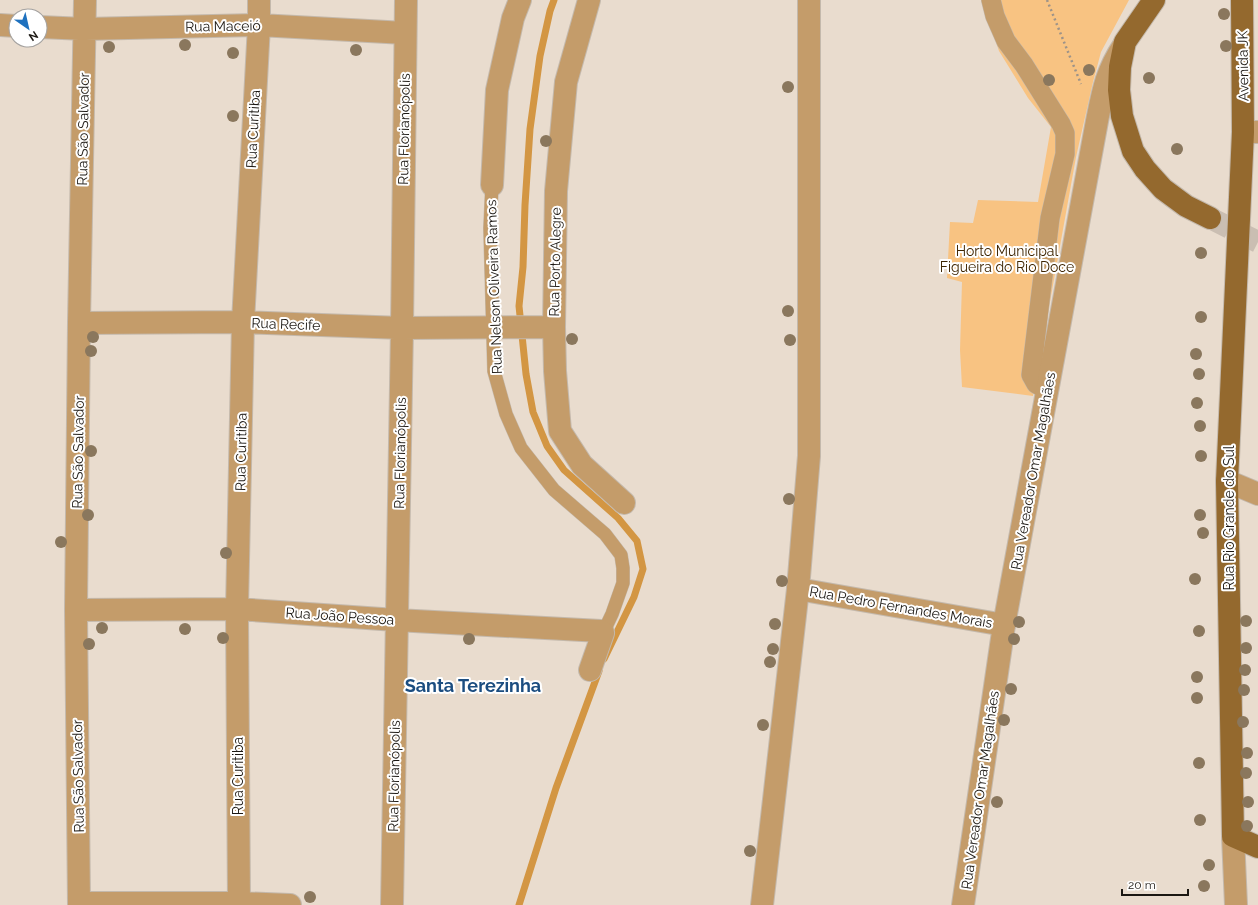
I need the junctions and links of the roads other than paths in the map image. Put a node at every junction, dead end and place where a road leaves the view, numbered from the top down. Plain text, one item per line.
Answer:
1 (85, 0) edge
2 (259, 0) edge
3 (406, 0) edge
4 (520, 0) edge
5 (589, 0) edge
6 (809, 0) edge
7 (991, 0) edge
8 (1154, 0) edge
9 (1242, 0) edge
10 (259, 25) junction
11 (48, 27) edge
12 (85, 29) junction
13 (406, 33) junction
14 (1125, 42) junction
15 (1251, 132) edge
16 (492, 185) joint
17 (1210, 218) tunnel mouth
18 (243, 322) junction
19 (79, 323) junction
20 (554, 327) junction
21 (402, 328) junction
22 (492, 328) junction
23 (1047, 390) junction
24 (1227, 481) junction
25 (1258, 494) edge
26 (624, 503) dead end
27 (798, 589) junction
28 (237, 609) junction
29 (76, 610) junction
30 (396, 620) junction
31 (1004, 625) junction
32 (603, 633) junction
33 (590, 670) dead end
34 (1233, 836) junction
35 (1258, 847) edge
36 (79, 904) edge
37 (239, 904) edge
38 (290, 905) edge
39 (392, 905) edge
40 (762, 905) edge
41 (963, 905) edge
42 (1236, 905) edge

1 - 12 street, Rua São Salvador
2 - 10 street, Rua Curitiba
3 - 13 street, Rua Florianópolis
4 - 16 street, Rua Nelson Oliveira Ramos
5 - 20 street, Rua Porto Alegre
6 - 27 street
7 - 23 street
8 - 14 main road
9 - 15 main road, Avenida JK
10 - 12 street, Rua Maceió
10 - 13 street, Rua Maceió
10 - 18 street, Rua Curitiba
11 - 12 street, Rua Maceió
12 - 19 street, Rua São Salvador
13 - 21 street, Rua Florianópolis
14 - 17 main road
14 - 23 street, Rua Vereador Omar Magalhães
15 - 24 main road, Rua Rio Grande do Sul
16 - 22 lane, Rua Nelson Oliveira Ramos
18 - 19 street, Rua Recife
18 - 21 street, Rua Recife
18 - 28 street, Rua Curitiba
19 - 29 street, Rua São Salvador
20 - 22 street, Rua Recife
20 - 26 street, Rua Porto Alegre
21 - 22 street, Rua Recife
21 - 30 street, Rua Florianópolis
22 - 32 lane, Rua Nelson Oliveira Ramos
23 - 31 street, Rua Vereador Omar Magalhães
24 - 25 street
24 - 34 main road, Rua Rio Grande do Sul
27 - 31 street, Rua Pedro Fernandes Morais
27 - 40 street
28 - 29 street, Rua João Pessoa
28 - 30 street, Rua João Pessoa
28 - 37 street, Rua Curitiba
29 - 36 street, Rua São Salvador
30 - 32 street, Rua João Pessoa
30 - 39 street, Rua Florianópolis
31 - 41 street, Rua Vereador Omar Magalhães
32 - 33 street, Rua Nelson Oliveira Ramos
34 - 35 main road
34 - 42 street, Rua Rio Grande do Sul
36 - 37 street
37 - 38 street

